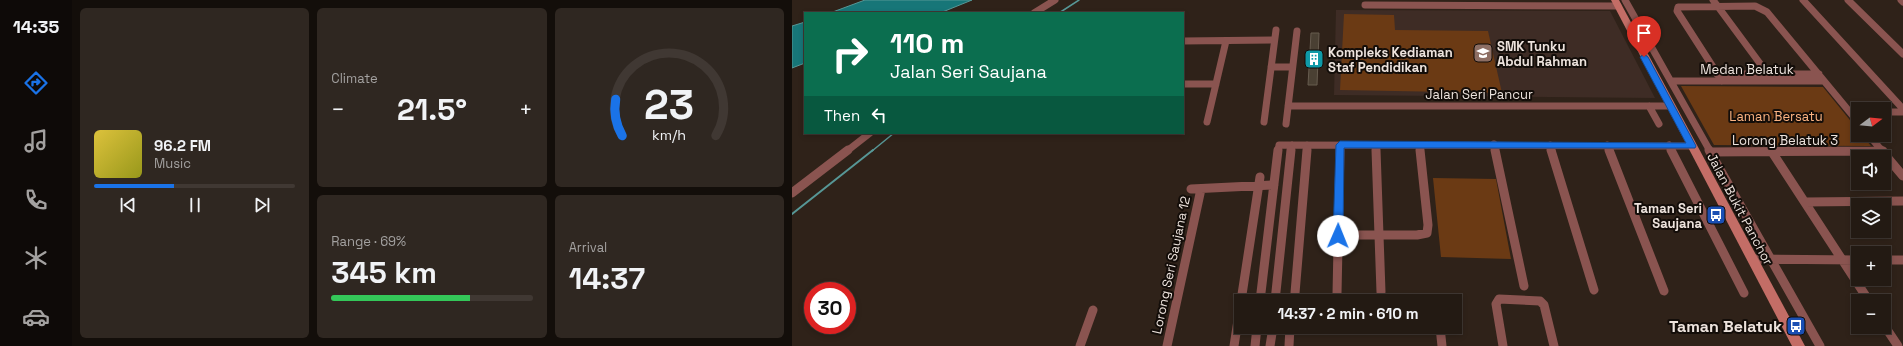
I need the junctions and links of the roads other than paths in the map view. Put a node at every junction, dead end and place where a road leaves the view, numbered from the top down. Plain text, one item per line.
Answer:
1 (1055, 0) edge
2 (1803, 0) edge
3 (1848, 0) edge
4 (1901, 0) edge
5 (1619, 2) edge
6 (1903, 2) edge
7 (1385, 3) edge
8 (1432, 3) edge
9 (1477, 3) edge
10 (1519, 3) edge
11 (1560, 3) edge
12 (1716, 3) edge
13 (1365, 5) dead end
14 (1036, 12) edge
15 (1276, 30) dead end
16 (1297, 30) dead end
17 (1274, 40) junction
18 (1184, 41) edge
19 (1226, 41) junction
20 (1903, 54) edge
21 (1271, 67) junction
22 (1292, 67) junction
23 (1717, 74) junction
24 (1768, 74) junction
25 (1819, 74) junction
26 (1671, 81) junction
27 (1722, 81) junction
28 (1773, 81) junction
29 (1824, 81) junction
30 (1184, 84) edge
31 (1216, 84) junction
32 (1288, 106) junction
33 (1649, 106) junction
34 (1670, 106) junction
35 (1851, 109) edge
36 (1903, 109) edge
37 (1891, 112) edge
38 (1903, 112) edge
39 (1207, 122) dead end
40 (1264, 122) dead end
41 (1286, 124) dead end
42 (1659, 124) dead end
43 (869, 134) edge
44 (1875, 142) edge
45 (1419, 144) junction
46 (1494, 144) junction
47 (1292, 145) junction
48 (1307, 145) junction
49 (1340, 145) junction
50 (1376, 145) junction
51 (1550, 145) junction
52 (1607, 145) junction
53 (1669, 145) junction
54 (1692, 146) junction
55 (1882, 150) edge
56 (1851, 151) edge
57 (1710, 152) junction
58 (1772, 152) junction
59 (1891, 161) edge
60 (1903, 176) edge
61 (1260, 177) dead end
62 (1274, 185) junction
63 (1258, 187) junction
64 (1191, 189) dead end
65 (1201, 189) junction
66 (792, 193) edge
67 (1903, 201) edge
68 (1805, 202) junction
69 (1338, 236) junction
70 (1379, 236) junction
71 (1752, 259) junction
72 (1771, 259) junction
73 (1842, 260) junction
74 (1851, 260) edge
75 (1891, 260) edge
76 (1903, 260) edge
77 (1524, 286) dead end
78 (1594, 290) dead end
79 (1664, 291) dead end
80 (1381, 292) dead end
81 (1295, 293) dead end
82 (1242, 294) edge
83 (1261, 294) edge
84 (1276, 294) edge
85 (1337, 294) dead end
86 (1744, 294) dead end
87 (1864, 294) edge
88 (1093, 310) dead end
89 (1236, 334) edge
90 (1256, 334) edge
91 (1272, 334) edge
92 (1290, 334) edge
93 (1441, 334) edge
94 (1890, 334) edge
95 (1080, 346) edge
96 (1167, 346) edge
97 (1234, 346) edge
98 (1255, 346) edge
99 (1270, 346) edge
100 (1289, 346) edge
101 (1442, 346) edge
102 (1503, 346) edge
103 (1554, 346) edge
104 (1799, 346) edge
105 (1820, 346) edge
106 (1898, 346) edge

1 - 14 street
2 - 36 street
3 - 20 street
4 - 6 street
5 - 11 street
5 - 26 street
5 - 34 main road, Jalan Bukit Panchor
7 - 8 street
7 - 13 street
8 - 9 street
9 - 10 street
10 - 11 street
12 - 23 street
12 - 24 street
12 - 25 street
15 - 17 street
16 - 22 street
17 - 19 street
17 - 21 street
18 - 19 street
19 - 31 street
21 - 22 street
21 - 40 street
22 - 32 street
23 - 24 street, Medan Belatuk
23 - 27 street
24 - 25 street, Medan Belatuk
24 - 28 street
25 - 29 street
26 - 27 street, Medan Belatuk
26 - 57 street
27 - 28 street, Medan Belatuk
28 - 29 street, Medan Belatuk
29 - 35 street
30 - 31 street
31 - 39 street
32 - 33 street, Jalan Seri Pancur
32 - 41 street
33 - 34 street, Jalan Seri Pancur
33 - 42 street
34 - 54 main road, Jalan Bukit Panchor
37 - 38 street
43 - 66 street
44 - 55 street
45 - 46 street
45 - 50 street
45 - 70 street
46 - 51 street
46 - 77 street
47 - 48 street
47 - 62 street
47 - 84 street
48 - 49 street
48 - 81 street
49 - 50 street
49 - 69 street
50 - 70 street
51 - 52 street
51 - 78 street
52 - 53 street
52 - 79 street
53 - 54 street
53 - 86 street
54 - 71 main road, Jalan Bukit Panchor
56 - 58 street, Lorong Belatuk 3
57 - 58 street, Lorong Belatuk 3
57 - 72 street
58 - 68 street
59 - 60 street
61 - 63 street
62 - 63 street
62 - 83 street
63 - 65 street
63 - 82 street
64 - 65 street
65 - 96 street, Lorong Seri Saujana 12
67 - 68 street
68 - 73 street
69 - 70 street
69 - 85 street
70 - 80 street
71 - 72 street
71 - 104 main road, Jalan Bukit Panchor
72 - 73 street
72 - 105 street
73 - 74 street
73 - 87 street
75 - 76 street
88 - 95 street
89 - 97 street
90 - 98 street
91 - 99 street
92 - 100 street
93 - 101 street
94 - 106 street
102 - 103 street

